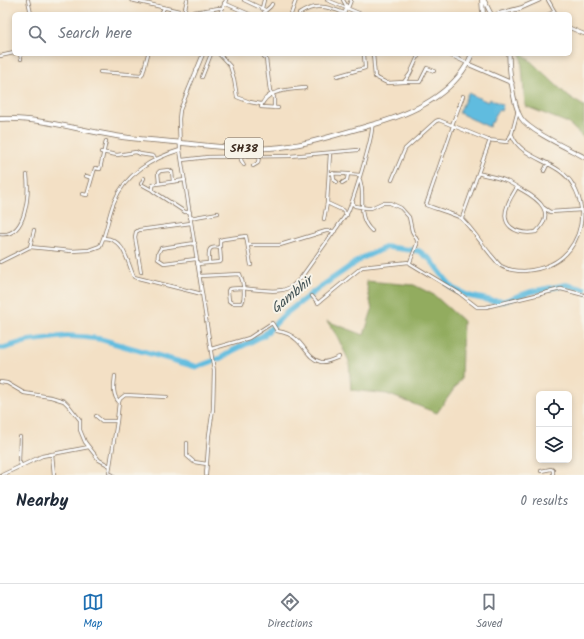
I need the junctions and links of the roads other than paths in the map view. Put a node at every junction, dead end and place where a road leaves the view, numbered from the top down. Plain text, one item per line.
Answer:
1 (28, 0) edge
2 (131, 0) edge
3 (188, 0) edge
4 (244, 0) edge
5 (264, 0) edge
6 (296, 0) edge
7 (327, 0) edge
8 (343, 0) edge
9 (351, 0) edge
10 (483, 0) edge
11 (539, 0) edge
12 (548, 0) edge
13 (225, 2) edge
14 (272, 4) dead end
15 (164, 8) junction
16 (223, 8) junction
17 (347, 8) junction
18 (263, 10) junction
19 (31, 12) edge
20 (162, 12) edge
21 (180, 12) edge
22 (184, 12) edge
23 (199, 12) edge
24 (221, 12) edge
25 (245, 12) edge
26 (292, 12) edge
27 (303, 12) edge
28 (338, 12) edge
29 (345, 12) edge
30 (356, 12) edge
31 (482, 12) edge
32 (490, 12) edge
33 (506, 12) edge
34 (554, 12) edge
35 (572, 29) edge
36 (584, 29) edge
37 (580, 32) junction
38 (584, 34) edge
39 (12, 53) edge
40 (0, 56) edge
41 (20, 56) edge
42 (147, 56) edge
43 (202, 56) edge
44 (210, 56) edge
45 (221, 56) edge
46 (263, 56) edge
47 (364, 56) edge
48 (373, 56) edge
49 (418, 56) edge
50 (452, 56) edge
51 (471, 56) edge
52 (508, 56) edge
53 (21, 59) dead end
54 (468, 64) junction
55 (434, 71) dead end
56 (100, 72) dead end
57 (337, 76) dead end
58 (202, 77) dead end
59 (404, 82) junction
60 (512, 83) junction
61 (305, 88) dead end
62 (272, 94) junction
63 (463, 96) dead end
64 (261, 104) junction
65 (274, 108) junction
66 (278, 108) dead end
67 (518, 112) junction
68 (0, 119) edge
69 (372, 125) junction
70 (453, 126) junction
71 (512, 135) junction
72 (490, 140) junction
73 (106, 141) dead end
74 (180, 143) junction
75 (180, 150) junction
76 (358, 150) dead end
77 (102, 152) junction
78 (330, 152) junction
79 (242, 157) junction
80 (259, 157) junction
81 (584, 157) edge
82 (156, 159) junction
83 (182, 160) junction
84 (548, 163) junction
85 (244, 165) dead end
86 (253, 166) dead end
87 (544, 171) dead end
88 (329, 173) junction
89 (333, 173) junction
90 (348, 174) junction
91 (478, 174) junction
92 (27, 176) dead end
93 (86, 176) dead end
94 (360, 176) junction
95 (92, 178) junction
96 (144, 178) dead end
97 (185, 180) junction
98 (392, 180) dead end
99 (173, 181) junction
100 (337, 182) dead end
101 (159, 183) junction
102 (342, 183) dead end
103 (517, 187) junction
104 (153, 191) junction
105 (82, 194) dead end
106 (353, 202) junction
107 (327, 203) junction
108 (361, 207) junction
109 (544, 208) junction
110 (582, 210) junction
111 (190, 212) junction
112 (218, 213) dead end
113 (347, 215) junction
114 (190, 218) junction
115 (462, 218) junction
116 (324, 219) dead end
117 (191, 223) junction
118 (34, 230) dead end
119 (335, 231) junction
120 (372, 231) dead end
121 (0, 234) edge
122 (104, 238) junction
123 (194, 243) junction
124 (248, 245) junction
125 (30, 246) junction
126 (220, 248) junction
127 (196, 259) junction
128 (0, 262) edge
129 (410, 262) dead end
130 (209, 263) junction
131 (197, 264) junction
132 (251, 265) dead end
133 (141, 272) dead end
134 (199, 276) junction
135 (243, 288) junction
136 (202, 294) junction
137 (584, 295) edge
138 (312, 296) dead end
139 (210, 349) junction
140 (339, 357) dead end
141 (115, 376) dead end
142 (0, 382) edge
143 (166, 397) dead end
144 (119, 402) junction
145 (96, 416) dead end
146 (117, 421) junction
147 (20, 437) dead end
148 (187, 443) dead end
149 (89, 447) junction
150 (52, 454) junction
151 (207, 464) junction
152 (21, 465) junction
153 (110, 466) junction
154 (541, 470) dead end
155 (9, 473) edge
156 (109, 474) edge
157 (2, 475) edge
158 (54, 475) edge
159 (113, 475) edge
160 (206, 475) edge
161 (553, 475) edge

1 - 19 street
2 - 15 street
3 - 22 street
4 - 18 street
5 - 18 street
6 - 26 street
7 - 17 street
8 - 17 street
9 - 17 street
10 - 31 main road
10 - 32 main road
11 - 33 main road
12 - 34 street
13 - 16 street
13 - 25 street
14 - 18 street
15 - 20 street
15 - 21 street
16 - 23 street
16 - 24 street
17 - 29 street
17 - 30 street
27 - 28 street
35 - 37 street
36 - 37 street
37 - 38 street
39 - 40 street
41 - 53 street
42 - 56 street
43 - 74 street
44 - 58 street
45 - 64 street
46 - 62 street
47 - 57 street
48 - 59 street
49 - 59 street
50 - 54 street
51 - 54 main road, SH38
52 - 60 main road
54 - 60 main road
54 - 69 main road, SH38
55 - 59 street
60 - 67 main road
61 - 62 street
62 - 64 street
62 - 65 street
63 - 70 street
64 - 65 street
65 - 66 street
67 - 71 street
67 - 81 main road
68 - 74 main road, SH38
69 - 74 main road, SH38
69 - 94 street
70 - 72 street
70 - 98 street
70 - 115 street
71 - 72 street
71 - 84 street
72 - 91 street
73 - 77 street
74 - 75 street
75 - 82 street
75 - 83 street
76 - 78 street
77 - 82 street
77 - 95 street
78 - 80 street
78 - 88 street
79 - 80 street
79 - 83 street
79 - 85 street
80 - 86 street
82 - 122 street
83 - 97 street
84 - 87 street
84 - 110 street
88 - 89 street
88 - 107 street
89 - 90 street
89 - 100 street
90 - 94 street
90 - 102 street
91 - 103 street
91 - 115 street
92 - 121 street
93 - 95 street
94 - 106 street
94 - 108 street
95 - 105 street
96 - 104 street
97 - 99 street
97 - 111 street
99 - 101 street
99 - 101 street
101 - 104 street
103 - 109 street
103 - 109 street
104 - 111 street
106 - 108 street
106 - 113 street
107 - 113 street
107 - 116 street
108 - 120 street
108 - 129 street, bridge
109 - 110 street
110 - 115 street
111 - 114 street
112 - 114 street
113 - 119 street
114 - 117 street
117 - 123 street
117 - 133 street
118 - 125 street
119 - 124 street
119 - 135 street
122 - 125 street
122 - 136 street
123 - 127 street
123 - 127 street
124 - 126 street
124 - 132 street
125 - 128 street
126 - 130 street
126 - 130 street
127 - 131 street
130 - 131 street
131 - 134 street
134 - 135 street
134 - 136 street
135 - 135 street
136 - 139 street
137 - 138 street
139 - 140 street
139 - 151 street
141 - 144 street
142 - 149 street
143 - 144 street
144 - 146 street
145 - 146 street
146 - 153 street
147 - 152 street
148 - 151 street
149 - 150 street
149 - 153 street
150 - 152 street
150 - 158 street
151 - 160 street
152 - 155 street
153 - 156 street
154 - 161 street
155 - 157 street
156 - 159 street

